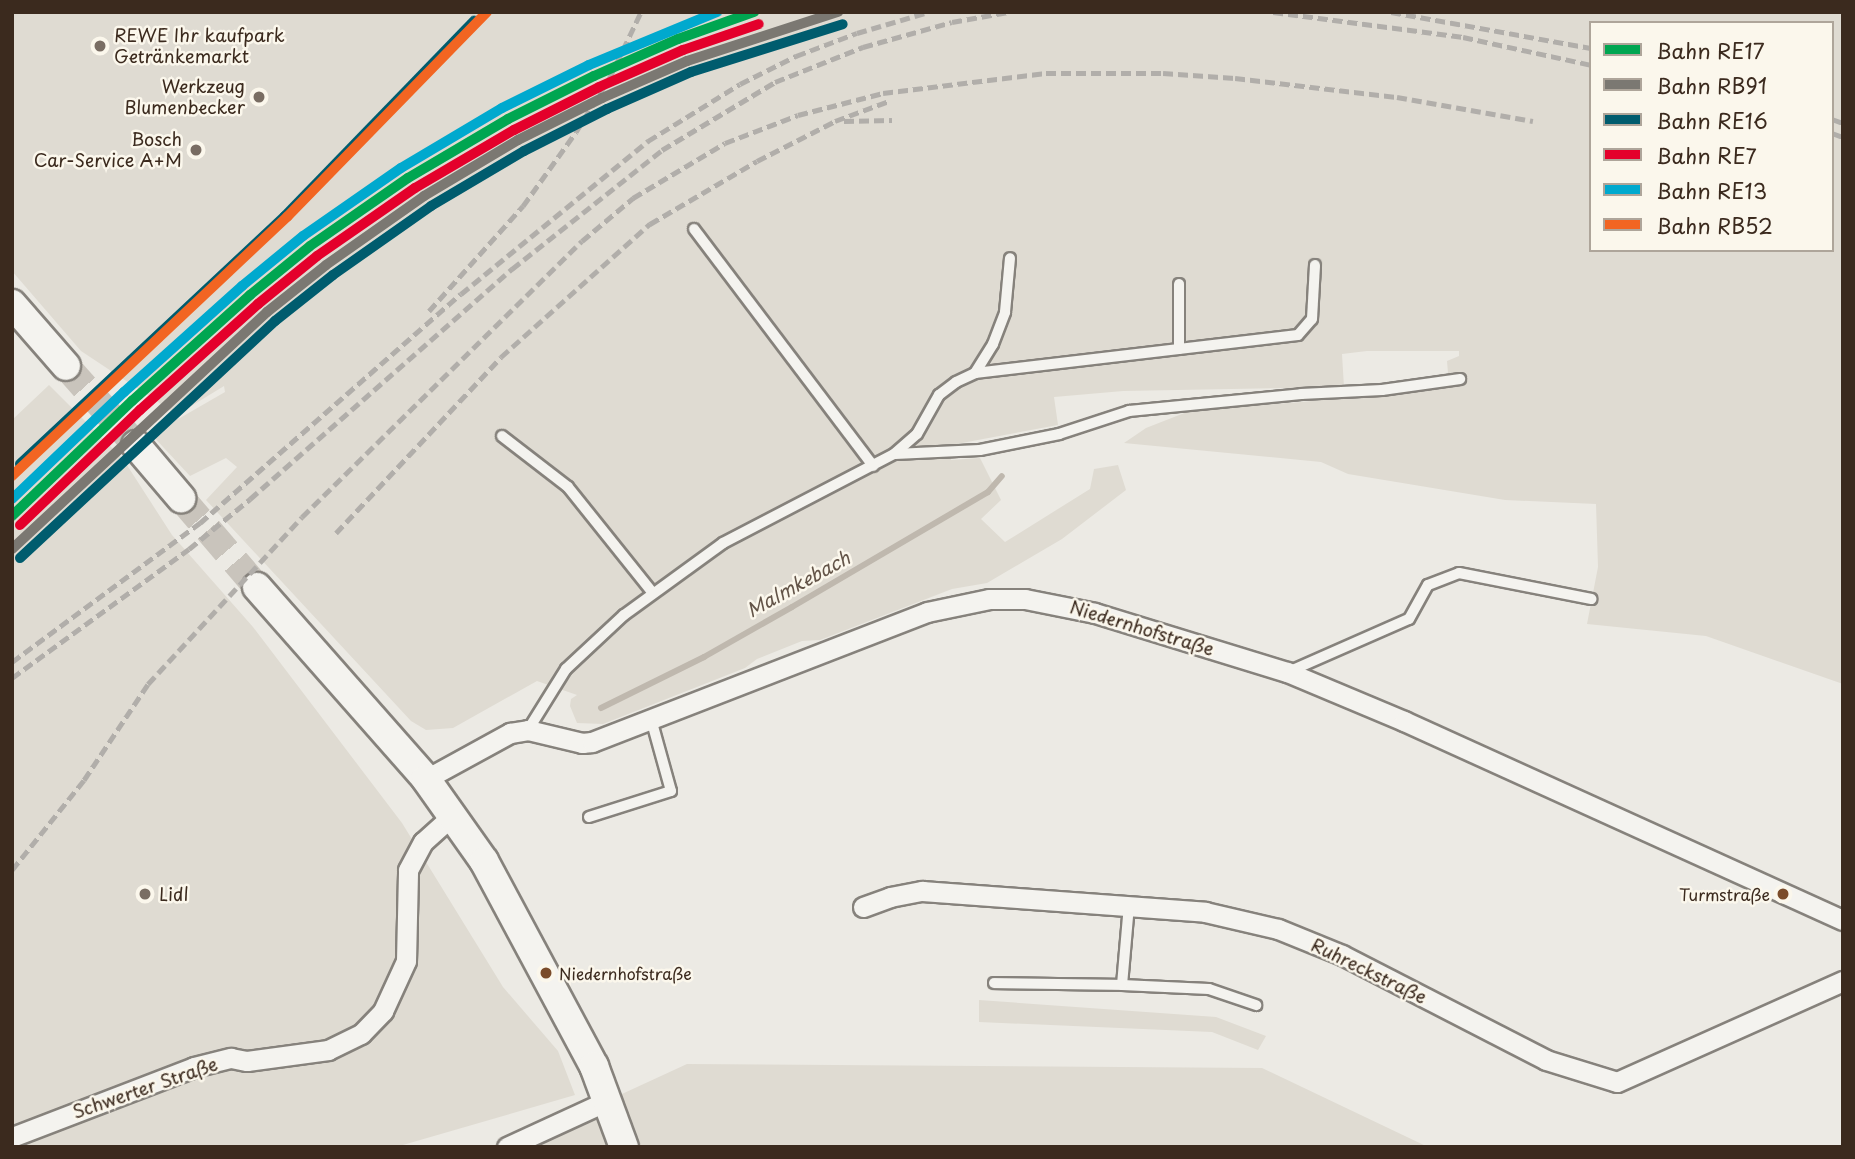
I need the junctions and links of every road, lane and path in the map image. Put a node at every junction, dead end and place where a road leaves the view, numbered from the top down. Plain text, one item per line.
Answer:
1 (694, 229) dead end
2 (1010, 258) dead end
3 (1315, 265) dead end
4 (1179, 284) dead end
5 (12, 304) edge
6 (1180, 349) junction
7 (66, 366) tunnel mouth
8 (975, 373) junction
9 (1460, 379) dead end
10 (502, 436) dead end
11 (136, 445) tunnel mouth
12 (894, 454) junction
13 (873, 466) junction
14 (181, 498) tunnel mouth
15 (257, 587) tunnel mouth
16 (653, 593) junction
17 (1591, 599) dead end
18 (1287, 672) junction
19 (650, 719) junction
20 (528, 730) junction
21 (426, 779) junction
22 (453, 815) junction
23 (589, 817) dead end
24 (1129, 904) junction
25 (863, 907) dead end
26 (1843, 920) edge
27 (1843, 981) edge
28 (993, 983) dead end
29 (1122, 985) junction
30 (1256, 1005) dead end
31 (608, 1100) junction
32 (12, 1137) edge
33 (507, 1147) edge
34 (624, 1147) edge

1 - 13 lane
2 - 8 lane
3 - 6 lane
4 - 6 lane
5 - 7 main road
6 - 8 lane
8 - 12 lane
9 - 12 lane
10 - 16 lane
11 - 14 main road
12 - 13 lane
13 - 16 lane
15 - 21 main road
16 - 20 lane
17 - 18 lane
18 - 19 street, Niedernhofstraße
18 - 26 street, Niedernhofstraße
19 - 20 street, Niedernhofstraße
19 - 23 lane
20 - 21 street, Niedernhofstraße
21 - 22 main road
22 - 31 main road
22 - 32 street, Schwerter Straße
24 - 25 street, Ruhreckstraße
24 - 27 street, Ruhreckstraße
24 - 29 lane
28 - 29 lane
29 - 30 lane
31 - 33 street
31 - 34 main road

